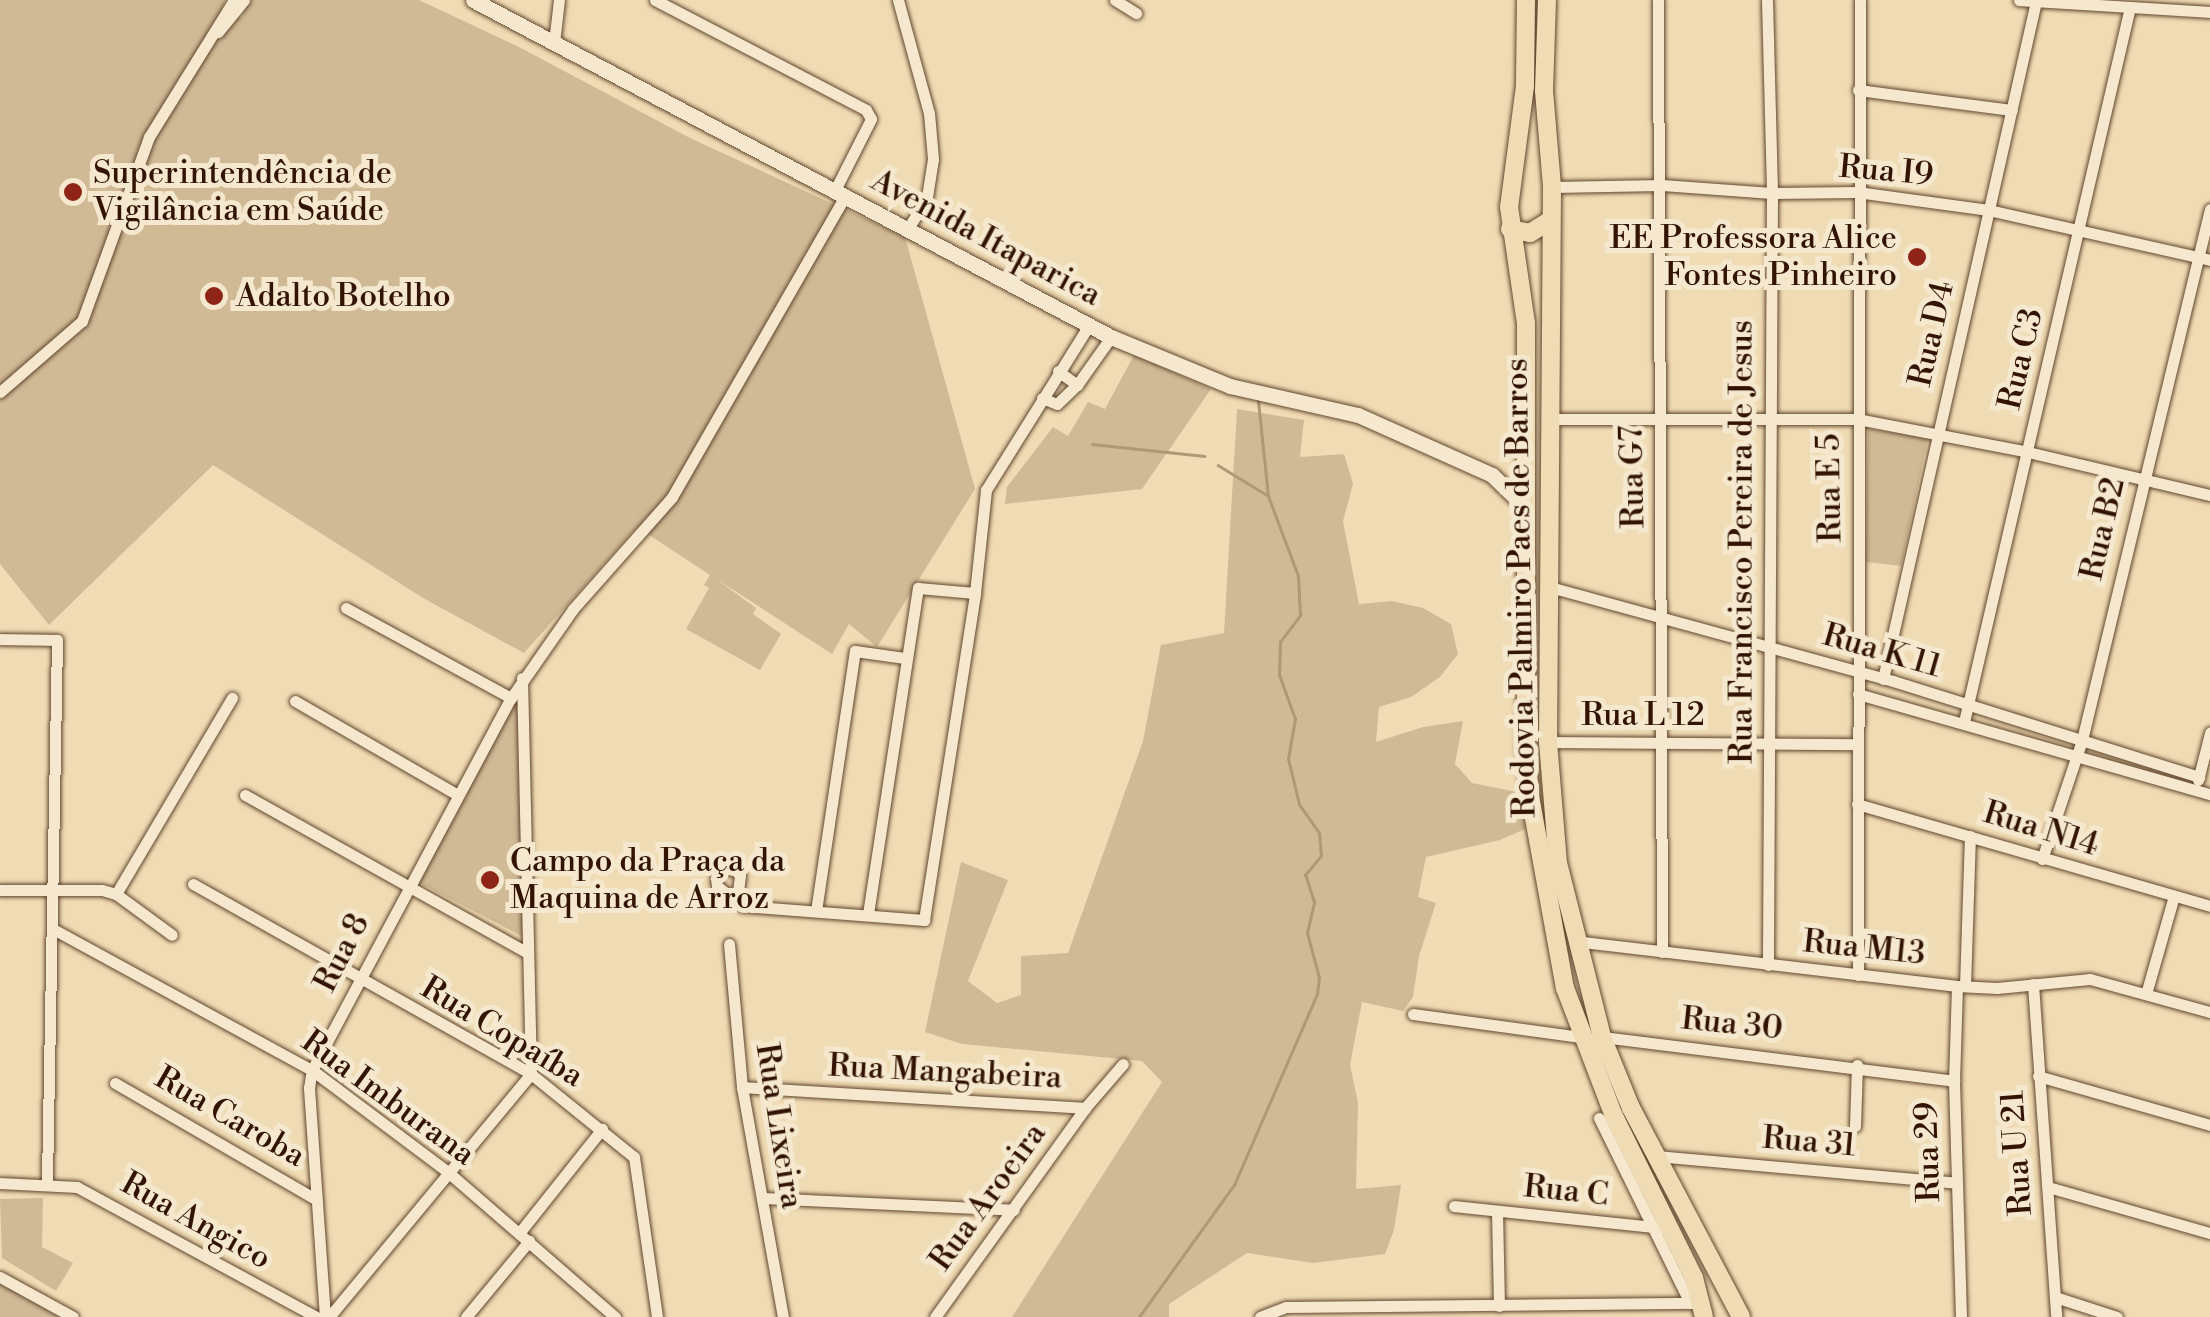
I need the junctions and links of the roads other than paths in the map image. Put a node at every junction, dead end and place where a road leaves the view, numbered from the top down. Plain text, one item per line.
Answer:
1 (234, 0) edge
2 (244, 0) edge
3 (473, 0) edge
4 (559, 0) edge
5 (655, 0) edge
6 (898, 0) edge
7 (1115, 0) edge
8 (1526, 0) edge
9 (1547, 0) edge
10 (1658, 0) edge
11 (1767, 0) edge
12 (1860, 0) edge
13 (2020, 0) edge
14 (2036, 1) edge
15 (2130, 7) junction
16 (2210, 12) edge
17 (1136, 14) dead end
18 (554, 43) junction
19 (198, 54) junction
20 (1858, 90) junction
21 (2012, 110) junction
22 (1513, 158) junction
23 (1551, 178) junction
24 (1662, 185) junction
25 (841, 191) junction
26 (1857, 192) junction
27 (1772, 193) junction
28 (2210, 209) edge
29 (1988, 210) junction
30 (1550, 220) junction
31 (908, 228) junction
32 (1510, 229) junction
33 (2078, 230) junction
34 (2204, 258) edge
35 (1089, 325) junction
36 (1111, 337) junction
37 (1058, 372) junction
38 (1078, 385) junction
39 (0, 392) edge
40 (1042, 398) junction
41 (1547, 419) junction
42 (1770, 419) junction
43 (1857, 419) junction
44 (1658, 420) junction
45 (1938, 432) junction
46 (2028, 452) junction
47 (1526, 460) junction
48 (1492, 475) junction
49 (2143, 479) junction
50 (2210, 495) edge
51 (1526, 508) junction
52 (1546, 586) junction
53 (976, 594) junction
54 (346, 608) dead end
55 (1664, 620) junction
56 (0, 640) edge
57 (1768, 647) junction
58 (905, 658) junction
59 (1860, 674) junction
60 (522, 678) junction
61 (1883, 679) junction
62 (1858, 694) junction
63 (232, 698) dead end
64 (510, 698) junction
65 (295, 701) dead end
66 (1968, 706) junction
67 (1964, 722) junction
68 (2210, 733) edge
69 (2082, 740) junction
70 (1548, 742) junction
71 (1661, 742) junction
72 (1769, 743) junction
73 (1858, 744) junction
74 (2077, 754) junction
75 (2198, 783) junction
76 (458, 794) junction
77 (2210, 794) edge
78 (245, 795) dead end
79 (1857, 804) junction
80 (1970, 836) junction
81 (2042, 859) junction
82 (193, 884) dead end
83 (408, 886) junction
84 (0, 890) edge
85 (51, 892) junction
86 (116, 894) junction
87 (2174, 896) junction
88 (736, 900) dead end
89 (2210, 906) edge
90 (816, 911) junction
91 (868, 914) junction
92 (53, 929) junction
93 (172, 935) dead end
94 (1574, 940) junction
95 (729, 944) dead end
96 (1662, 952) junction
97 (528, 953) junction
98 (1768, 965) junction
99 (1858, 976) junction
100 (359, 979) junction
101 (2033, 984) junction
102 (1961, 986) junction
103 (2146, 994) junction
104 (2210, 1012) edge
105 (1414, 1014) dead end
106 (1582, 1037) junction
107 (1602, 1037) junction
108 (1123, 1064) dead end
109 (1857, 1065) junction
110 (312, 1070) junction
111 (530, 1074) junction
112 (2038, 1076) junction
113 (1954, 1080) junction
114 (115, 1083) dead end
115 (742, 1087) junction
116 (1086, 1108) junction
117 (1599, 1118) dead end
118 (2210, 1125) edge
119 (1855, 1126) dead end
120 (602, 1129) junction
121 (1656, 1156) junction
122 (449, 1174) junction
123 (47, 1182) junction
124 (0, 1183) edge
125 (1957, 1183) junction
126 (2048, 1187) junction
127 (762, 1198) junction
128 (317, 1200) junction
129 (1454, 1206) dead end
130 (1014, 1210) junction
131 (1497, 1211) junction
132 (1652, 1227) junction
133 (1672, 1230) junction
134 (2210, 1232) edge
135 (525, 1236) junction
136 (0, 1277) edge
137 (2055, 1297) junction
138 (1499, 1306) junction
139 (1698, 1308) edge
140 (1404, 1312) edge
141 (1464, 1312) edge
142 (1342, 1313) edge
143 (73, 1317) edge
144 (316, 1317) edge
145 (327, 1317) edge
146 (466, 1317) edge
147 (615, 1317) edge
148 (657, 1317) edge
149 (782, 1317) edge
150 (935, 1317) edge
151 (1260, 1317) edge
152 (1742, 1317) edge
153 (1961, 1317) edge
154 (2056, 1317) edge
155 (2117, 1317) edge

1 - 19 street
2 - 19 street
3 - 18 street, Avenida Itaparica
4 - 18 street
5 - 25 street, Rua 8
6 - 31 street
7 - 17 street
8 - 22 main road, Rodovia Palmiro Paes de Barros
9 - 23 main road, Rodovia Palmiro Paes de Barros
10 - 24 street, Rua G7
11 - 27 street, Rua Francisco Pereira de Jesus
12 - 20 street, Rua E 5
13 - 14 street
14 - 15 street
14 - 21 street, Rua D4
15 - 16 street
15 - 33 street, Rua C3
18 - 25 street, Avenida Itaparica
19 - 39 street
20 - 21 street
20 - 26 street, Rua E 5
21 - 29 street, Rua D4
22 - 23 main road
22 - 32 main road, Rodovia Palmiro Paes de Barros
23 - 24 street, Rua I9
23 - 30 main road, Rodovia Palmiro Paes de Barros
24 - 27 street, Rua I9
24 - 44 street, Rua G7
25 - 31 street, Avenida Itaparica
25 - 60 street, Rua 8
26 - 27 street, Rua I9
26 - 29 street, Rua I9
26 - 43 street, Rua E 5
27 - 42 street, Rua Francisco Pereira de Jesus
28 - 34 street, Rua B2
29 - 33 street, Rua I9
29 - 45 street, Rua D4
30 - 32 main road
30 - 41 main road, Rodovia Palmiro Paes de Barros
31 - 35 street, Avenida Itaparica
32 - 47 main road, Rodovia Palmiro Paes de Barros
33 - 34 street, Rua I9
33 - 46 street, Rua C3
34 - 49 street, Rua B2
35 - 36 street, Avenida Itaparica
35 - 37 street
36 - 38 street
36 - 48 street, Avenida Itaparica
37 - 38 street
37 - 40 street
38 - 40 street
40 - 53 street
41 - 44 street
41 - 52 main road, Rodovia Palmiro Paes de Barros
42 - 43 street
42 - 44 street
42 - 57 street, Rua Francisco Pereira de Jesus
43 - 45 street
43 - 59 street, Rua E 5
44 - 55 street, Rua G7
45 - 46 street
45 - 61 street, Rua D4
46 - 49 street
46 - 66 street, Rua C3
47 - 48 street
47 - 51 main road, Rodovia Palmiro Paes de Barros
48 - 51 street, Avenida Itaparica
49 - 50 street
49 - 69 street, Rua B2
51 - 106 main road, Rodovia Palmiro Paes de Barros
52 - 55 street, Rua K 11
52 - 70 main road, Rodovia Palmiro Paes de Barros
53 - 58 street
53 - 91 street
54 - 64 street
55 - 57 street, Rua K 11
55 - 71 street, Rua G7
56 - 85 street
57 - 59 street, Rua K 11
57 - 72 street, Rua Francisco Pereira de Jesus
58 - 90 street
58 - 91 street
59 - 61 street, Rua K 11
59 - 62 street, Rua E 5
60 - 64 street, Rua 8
60 - 97 street
61 - 66 street, Rua K 11
62 - 67 street, Rua K 11
62 - 73 street, Rua E 5
63 - 86 street
64 - 76 street, Rua 8
65 - 76 street
66 - 67 street, Rua C3
66 - 69 street, Rua K 11
67 - 74 street, Rua K 11
68 - 75 street
69 - 74 street, Rua B2
69 - 75 street, Rua K 11
70 - 71 street, Rua L 12
70 - 94 main road, Rodovia Palmiro Paes de Barros
71 - 72 street, Rua L 12
71 - 96 street, Rua G7
72 - 73 street, Rua L 12
72 - 98 street, Rua Francisco Pereira de Jesus
73 - 79 street, Rua E 5
74 - 75 street, Rua K 11
74 - 81 street, Rua B2
75 - 77 street, Rua K 11
76 - 83 street, Rua 8
78 - 83 street
79 - 80 street, Rua N14
79 - 99 street, Rua E 5
80 - 81 street, Rua N14
80 - 102 street, Rua 29
81 - 87 street, Rua N14
82 - 100 street, Rua Copaíba
83 - 97 street
83 - 100 street, Rua 8
84 - 85 street
85 - 86 street
85 - 92 street
86 - 93 street
87 - 89 street, Rua N14
87 - 103 street
88 - 90 street
90 - 91 street
92 - 110 street, Rua Imburana
92 - 123 street
94 - 96 street, Rua M13
94 - 107 main road, Rodovia Palmiro Paes de Barros
95 - 115 street, Rua Lixeira
96 - 98 street, Rua M13
97 - 111 street
98 - 99 street, Rua M13
99 - 102 street, Rua M13
100 - 110 street, Rua 8
100 - 111 street, Rua Copaíba
101 - 102 street, Rua M13
101 - 103 street, Rua M13
101 - 112 street, Rua U 21
102 - 113 street, Rua 29
103 - 104 street, Rua M13
105 - 106 street
106 - 133 main road, Rodovia Palmiro Paes de Barros
107 - 109 street, Rua 30
107 - 121 main road, Rodovia Palmiro Paes de Barros
108 - 116 street, Rua Aroeira
109 - 113 street, Rua 30
109 - 119 street
110 - 122 street, Rua Imburana
110 - 128 street, Rua 8
111 - 120 street, Rua Copaíba
111 - 122 street
112 - 118 street
112 - 126 street, Rua U 21
113 - 125 street, Rua 29
114 - 128 street, Rua Caroba
115 - 116 street, Rua Mangabeira
115 - 127 street, Rua Lixeira
116 - 130 street, Rua Aroeira
117 - 132 street
120 - 135 street
120 - 148 street, Rua Copaíba
121 - 125 street, Rua 31
121 - 152 main road, Rodovia Palmiro Paes de Barros
122 - 135 street, Rua Imburana
122 - 145 street
123 - 124 street, Rua Angico
123 - 144 street, Rua Angico
125 - 153 street, Rua 29
126 - 134 street
126 - 137 street, Rua U 21
127 - 130 street
127 - 149 street, Rua Lixeira
128 - 145 street, Rua 8
129 - 131 street, Rua C
130 - 150 street, Rua Aroeira
131 - 132 street, Rua C
131 - 138 street
132 - 133 street, Rua C
132 - 139 street
133 - 139 main road, Rodovia Palmiro Paes de Barros
135 - 146 street
135 - 147 street, Rua Imburana
136 - 143 street
137 - 154 street, Rua U 21
137 - 155 street
138 - 139 street
138 - 141 street
140 - 141 street
140 - 142 street
142 - 151 street

